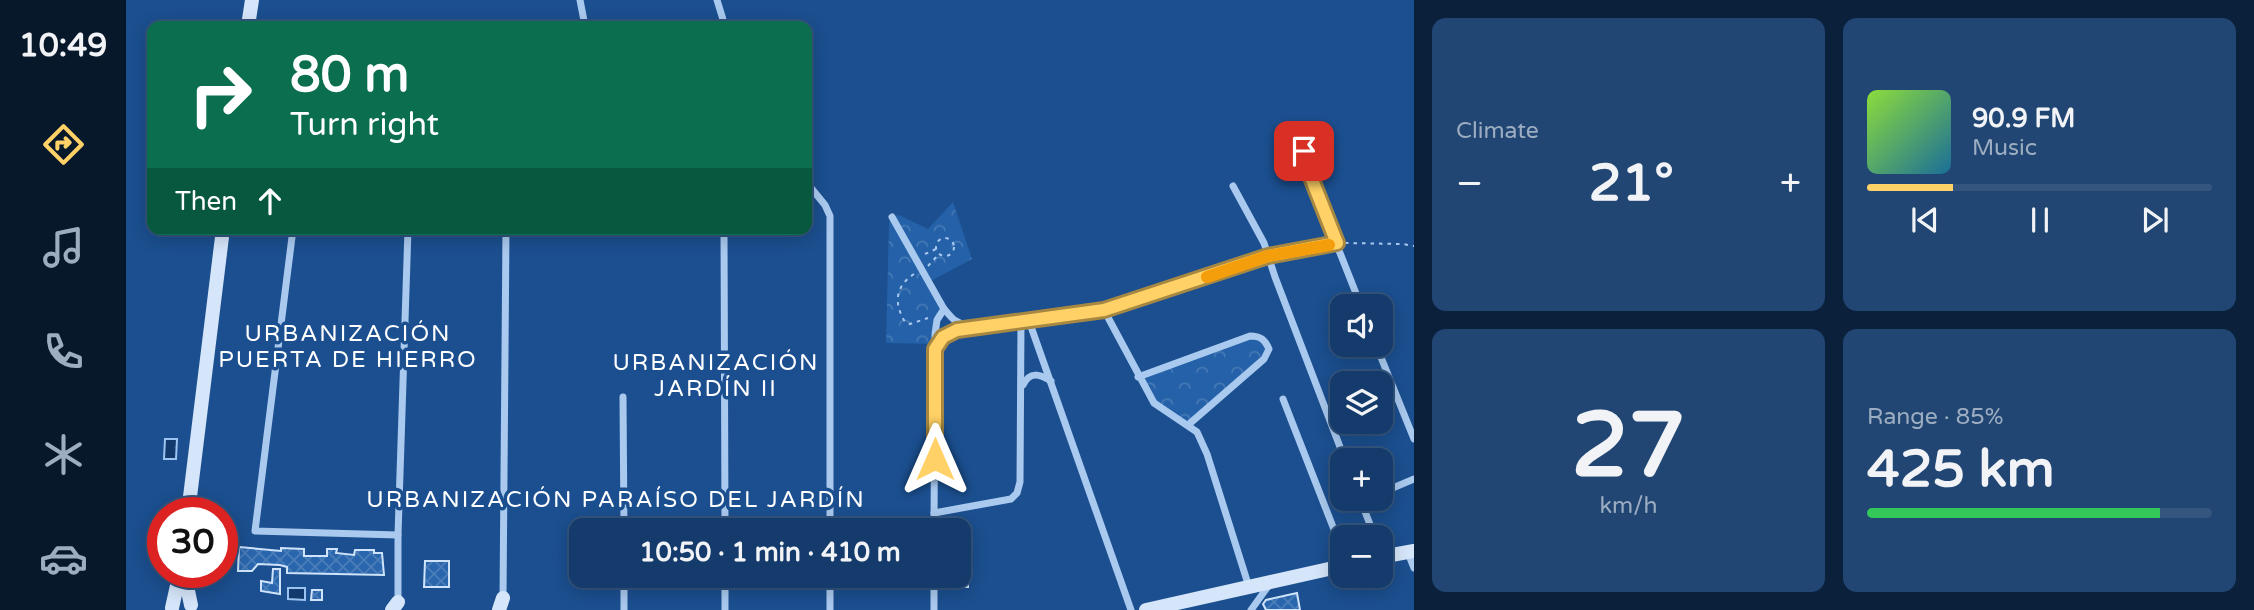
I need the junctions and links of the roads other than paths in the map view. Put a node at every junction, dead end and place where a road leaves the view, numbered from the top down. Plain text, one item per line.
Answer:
1 (252, 0) edge
2 (580, 0) edge
3 (717, 0) edge
4 (249, 21) edge
5 (583, 21) edge
6 (723, 21) edge
7 (1304, 151) dead end
8 (1233, 186) dead end
9 (812, 189) edge
10 (892, 217) dead end
11 (222, 235) edge
12 (292, 235) edge
13 (408, 235) edge
14 (506, 235) edge
15 (724, 235) edge
16 (1337, 243) junction
17 (1268, 256) junction
18 (1356, 294) edge
19 (944, 309) junction
20 (1104, 310) junction
21 (1025, 322) junction
22 (970, 327) junction
23 (935, 349) junction
24 (1381, 357) edge
25 (1138, 377) junction
26 (1051, 380) junction
27 (1021, 389) junction
28 (623, 397) dead end
29 (1283, 399) dead end
30 (1188, 425) junction
31 (1414, 439) edge
32 (1340, 448) edge
33 (1414, 479) edge
34 (1393, 488) edge
35 (190, 497) edge
36 (934, 513) junction
37 (624, 518) edge
38 (725, 518) edge
39 (830, 518) edge
40 (934, 518) edge
41 (1332, 525) edge
42 (398, 535) junction
43 (1411, 552) edge
44 (1393, 554) edge
45 (1414, 568) edge
46 (1330, 569) edge
47 (1269, 584) junction
48 (177, 588) edge
49 (188, 588) edge
50 (624, 588) edge
51 (725, 588) edge
52 (830, 588) edge
53 (934, 588) edge
54 (1249, 588) junction
55 (503, 606) edge
56 (196, 608) edge
57 (398, 608) edge
58 (171, 609) edge
59 (625, 610) edge
60 (725, 610) edge
61 (830, 610) edge
62 (934, 610) edge
63 (1131, 610) edge
64 (1146, 610) edge
65 (1251, 610) edge

1 - 4 main road
2 - 5 street
3 - 6 street
7 - 16 street
8 - 17 street
9 - 39 street
10 - 19 street
11 - 35 main road
12 - 42 street
13 - 42 street
14 - 55 street
15 - 38 street
16 - 17 street
16 - 18 street
17 - 20 street
17 - 32 street
19 - 22 street
19 - 23 street
20 - 21 street
20 - 25 street
21 - 22 street
21 - 26 street
21 - 27 street
22 - 23 street
23 - 36 street
24 - 31 street
25 - 30 street
25 - 30 street
26 - 27 street
26 - 63 street
27 - 36 street
28 - 37 street
29 - 41 street
30 - 54 street
33 - 34 street
36 - 40 street
42 - 57 street
43 - 44 main road
43 - 45 street
46 - 47 main road
47 - 54 main road
47 - 65 street
48 - 58 main road
49 - 56 main road
50 - 59 street
51 - 60 street
52 - 61 street
53 - 62 street
54 - 64 main road
56 - 58 main road

